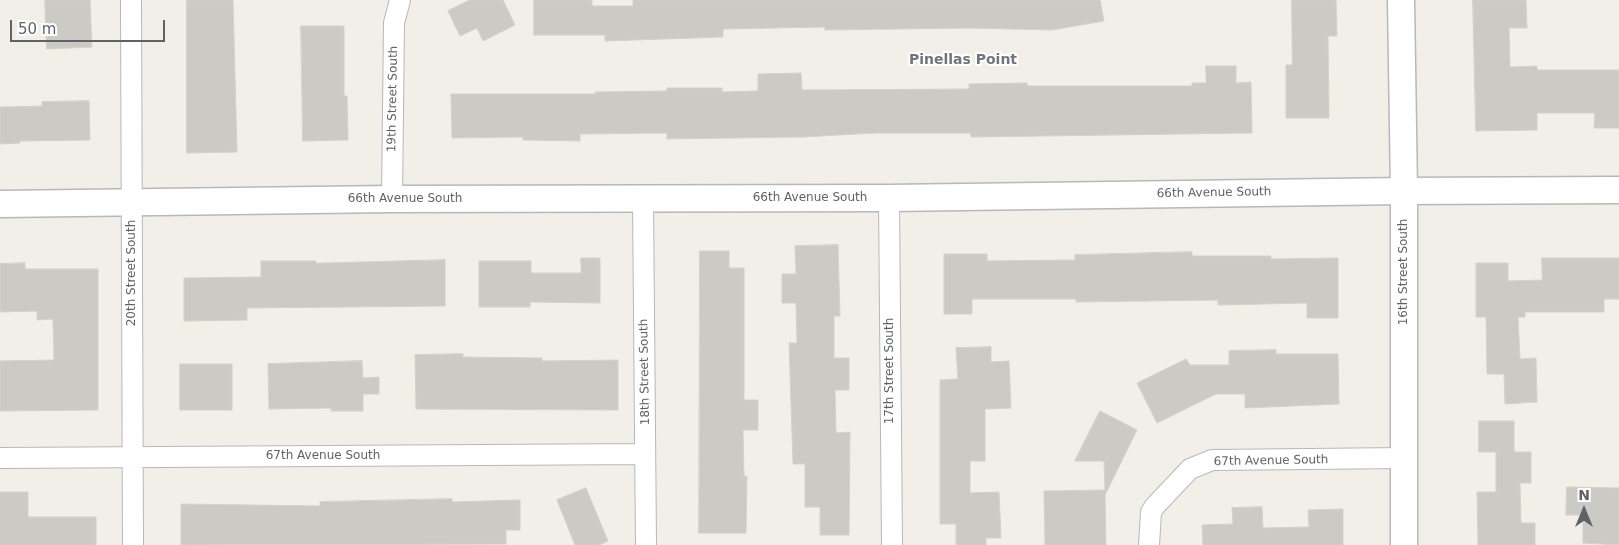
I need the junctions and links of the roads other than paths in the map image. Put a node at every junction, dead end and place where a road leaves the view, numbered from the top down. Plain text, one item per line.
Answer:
1 (131, 0) edge
2 (400, 0) edge
3 (1401, 0) edge
4 (1619, 190) edge
5 (1404, 191) junction
6 (392, 198) junction
7 (889, 198) junction
8 (643, 199) junction
9 (132, 202) junction
10 (0, 204) edge
11 (646, 454) junction
12 (133, 457) junction
13 (0, 458) edge
14 (1404, 458) junction
15 (133, 545) edge
16 (646, 545) edge
17 (892, 545) edge
18 (1149, 545) edge
19 (1404, 545) edge

1 - 9 street, 20th Street South
2 - 6 street, 19th Street South
3 - 5 street, 16th Street South
4 - 5 street, 66th Avenue South
5 - 7 street, 66th Avenue South
5 - 14 street, 16th Street South
6 - 8 street, 66th Avenue South
6 - 9 street, 66th Avenue South
7 - 8 street, 66th Avenue South
7 - 17 street, 17th Street South
8 - 11 street, 18th Street South
9 - 10 street, 66th Avenue South
9 - 12 street, 20th Street South
11 - 12 street, 67th Avenue South
11 - 16 street, 18th Street South
12 - 13 street, 67th Avenue South
12 - 15 street, 20th Street South
14 - 18 street, 67th Avenue South
14 - 19 street, 16th Street South

